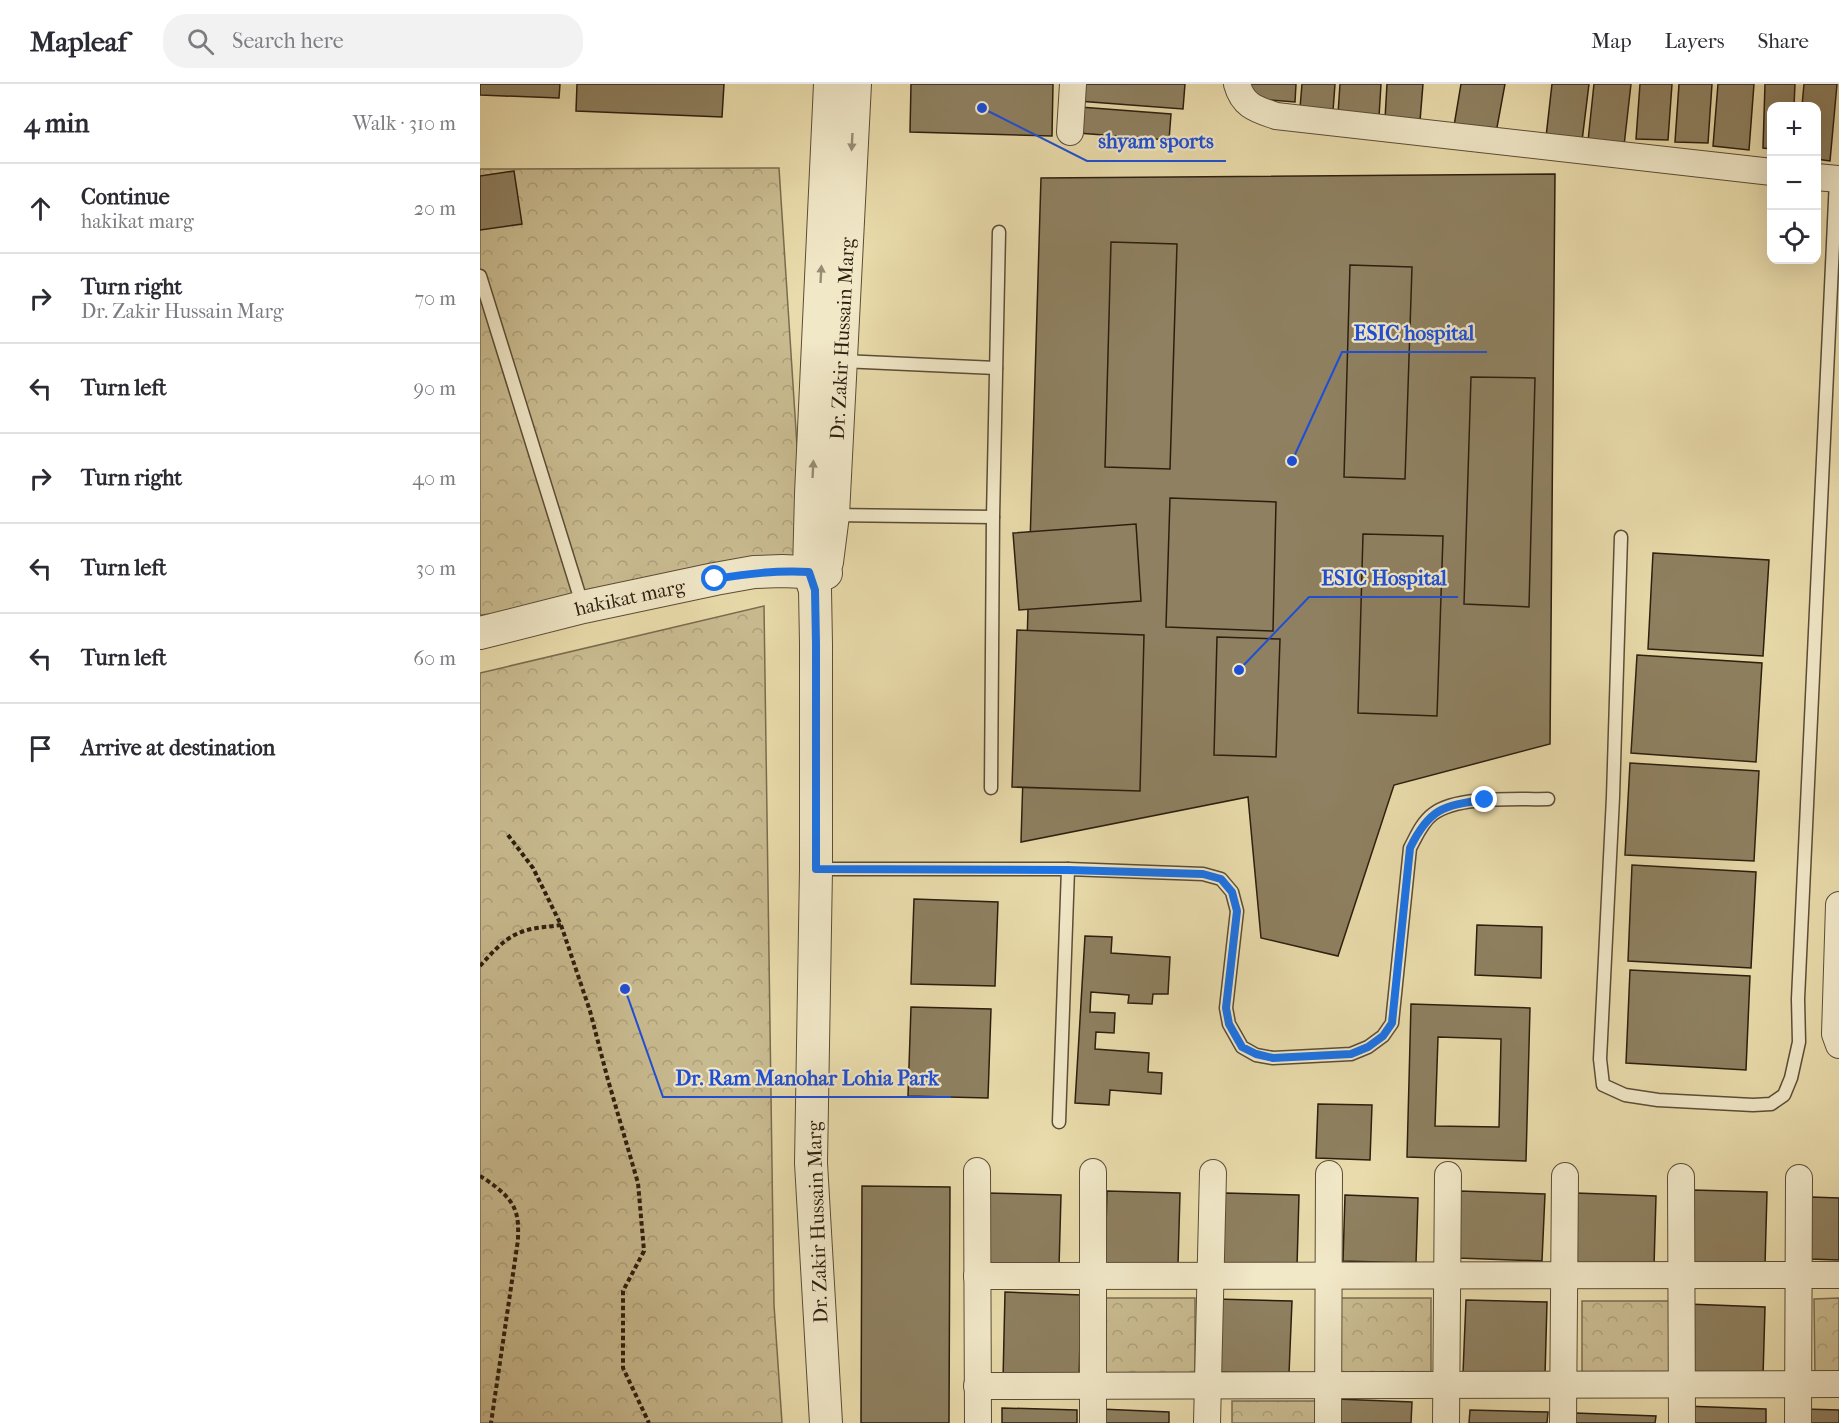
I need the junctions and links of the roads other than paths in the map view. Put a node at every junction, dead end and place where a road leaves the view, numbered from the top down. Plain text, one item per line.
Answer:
1 (830, 84) edge
2 (855, 84) edge
3 (1073, 84) edge
4 (1237, 84) edge
5 (1070, 132) dead end
6 (1767, 171) edge
7 (1830, 178) edge
8 (999, 232) dead end
9 (480, 276) edge
10 (840, 361) junction
11 (996, 368) junction
12 (821, 514) junction
13 (993, 517) junction
14 (1621, 537) dead end
15 (808, 576) junction
16 (584, 607) junction
17 (480, 633) edge
18 (991, 788) dead end
19 (1548, 799) dead end
20 (816, 869) junction
21 (1068, 870) junction
22 (1839, 904) edge
23 (1839, 1045) edge
24 (1059, 1122) dead end
25 (977, 1171) dead end
26 (1094, 1172) dead end
27 (1213, 1173) dead end
28 (1329, 1174) dead end
29 (1448, 1175) dead end
30 (1564, 1176) dead end
31 (1681, 1177) dead end
32 (1799, 1178) dead end
33 (1447, 1275) junction
34 (1564, 1275) junction
35 (1681, 1275) junction
36 (1799, 1275) junction
37 (1839, 1275) edge
38 (977, 1276) junction
39 (1093, 1276) junction
40 (1210, 1276) junction
41 (1329, 1276) junction
42 (1447, 1384) junction
43 (1563, 1384) junction
44 (1682, 1384) junction
45 (1798, 1384) junction
46 (1839, 1384) edge
47 (1093, 1385) junction
48 (1208, 1385) junction
49 (1328, 1385) junction
50 (977, 1386) junction
51 (826, 1423) edge
52 (978, 1423) edge
53 (1093, 1423) edge
54 (1207, 1423) edge
55 (1328, 1423) edge
56 (1446, 1423) edge
57 (1563, 1423) edge
58 (1682, 1423) edge
59 (1798, 1423) edge

12 -> 1 street, Dr. Zakir Hussain Marg
2 -> 10 street, Dr. Zakir Hussain Marg
3 - 5 street
4 - 6 street
7 - 14 lane
8 - 11 lane
9 - 16 lane
10 - 11 lane
10 - 12 street, Dr. Zakir Hussain Marg
11 - 13 lane
12 - 13 lane
12 - 15 street, Dr. Zakir Hussain Marg
13 - 18 lane
15 - 16 street, hakikat marg
15 - 20 street, Dr. Zakir Hussain Marg
16 - 17 street, hakikat marg
19 - 21 lane
20 - 21 lane
20 - 51 street, Dr. Zakir Hussain Marg
21 - 24 lane
22 - 23 street
25 - 38 street
26 - 39 street
27 - 40 street
28 - 41 street
29 - 33 street
30 - 34 street
31 - 35 street
32 - 36 street
33 - 34 street
33 - 41 street
33 - 42 street
34 - 35 street
34 - 43 street
35 - 36 street
35 - 44 street
36 - 37 street
36 - 45 street
38 - 39 street
38 - 50 street
39 - 40 street
39 - 47 street
40 - 41 street
40 - 48 street
41 - 49 street
42 - 43 street
42 - 49 street
42 - 56 street
43 - 44 street
43 - 57 street
44 - 45 street
44 - 58 street
45 - 46 street
45 - 59 street
47 - 48 street
47 - 50 street
47 - 53 street
48 - 49 street
48 - 54 street
49 - 55 street
50 - 52 street

